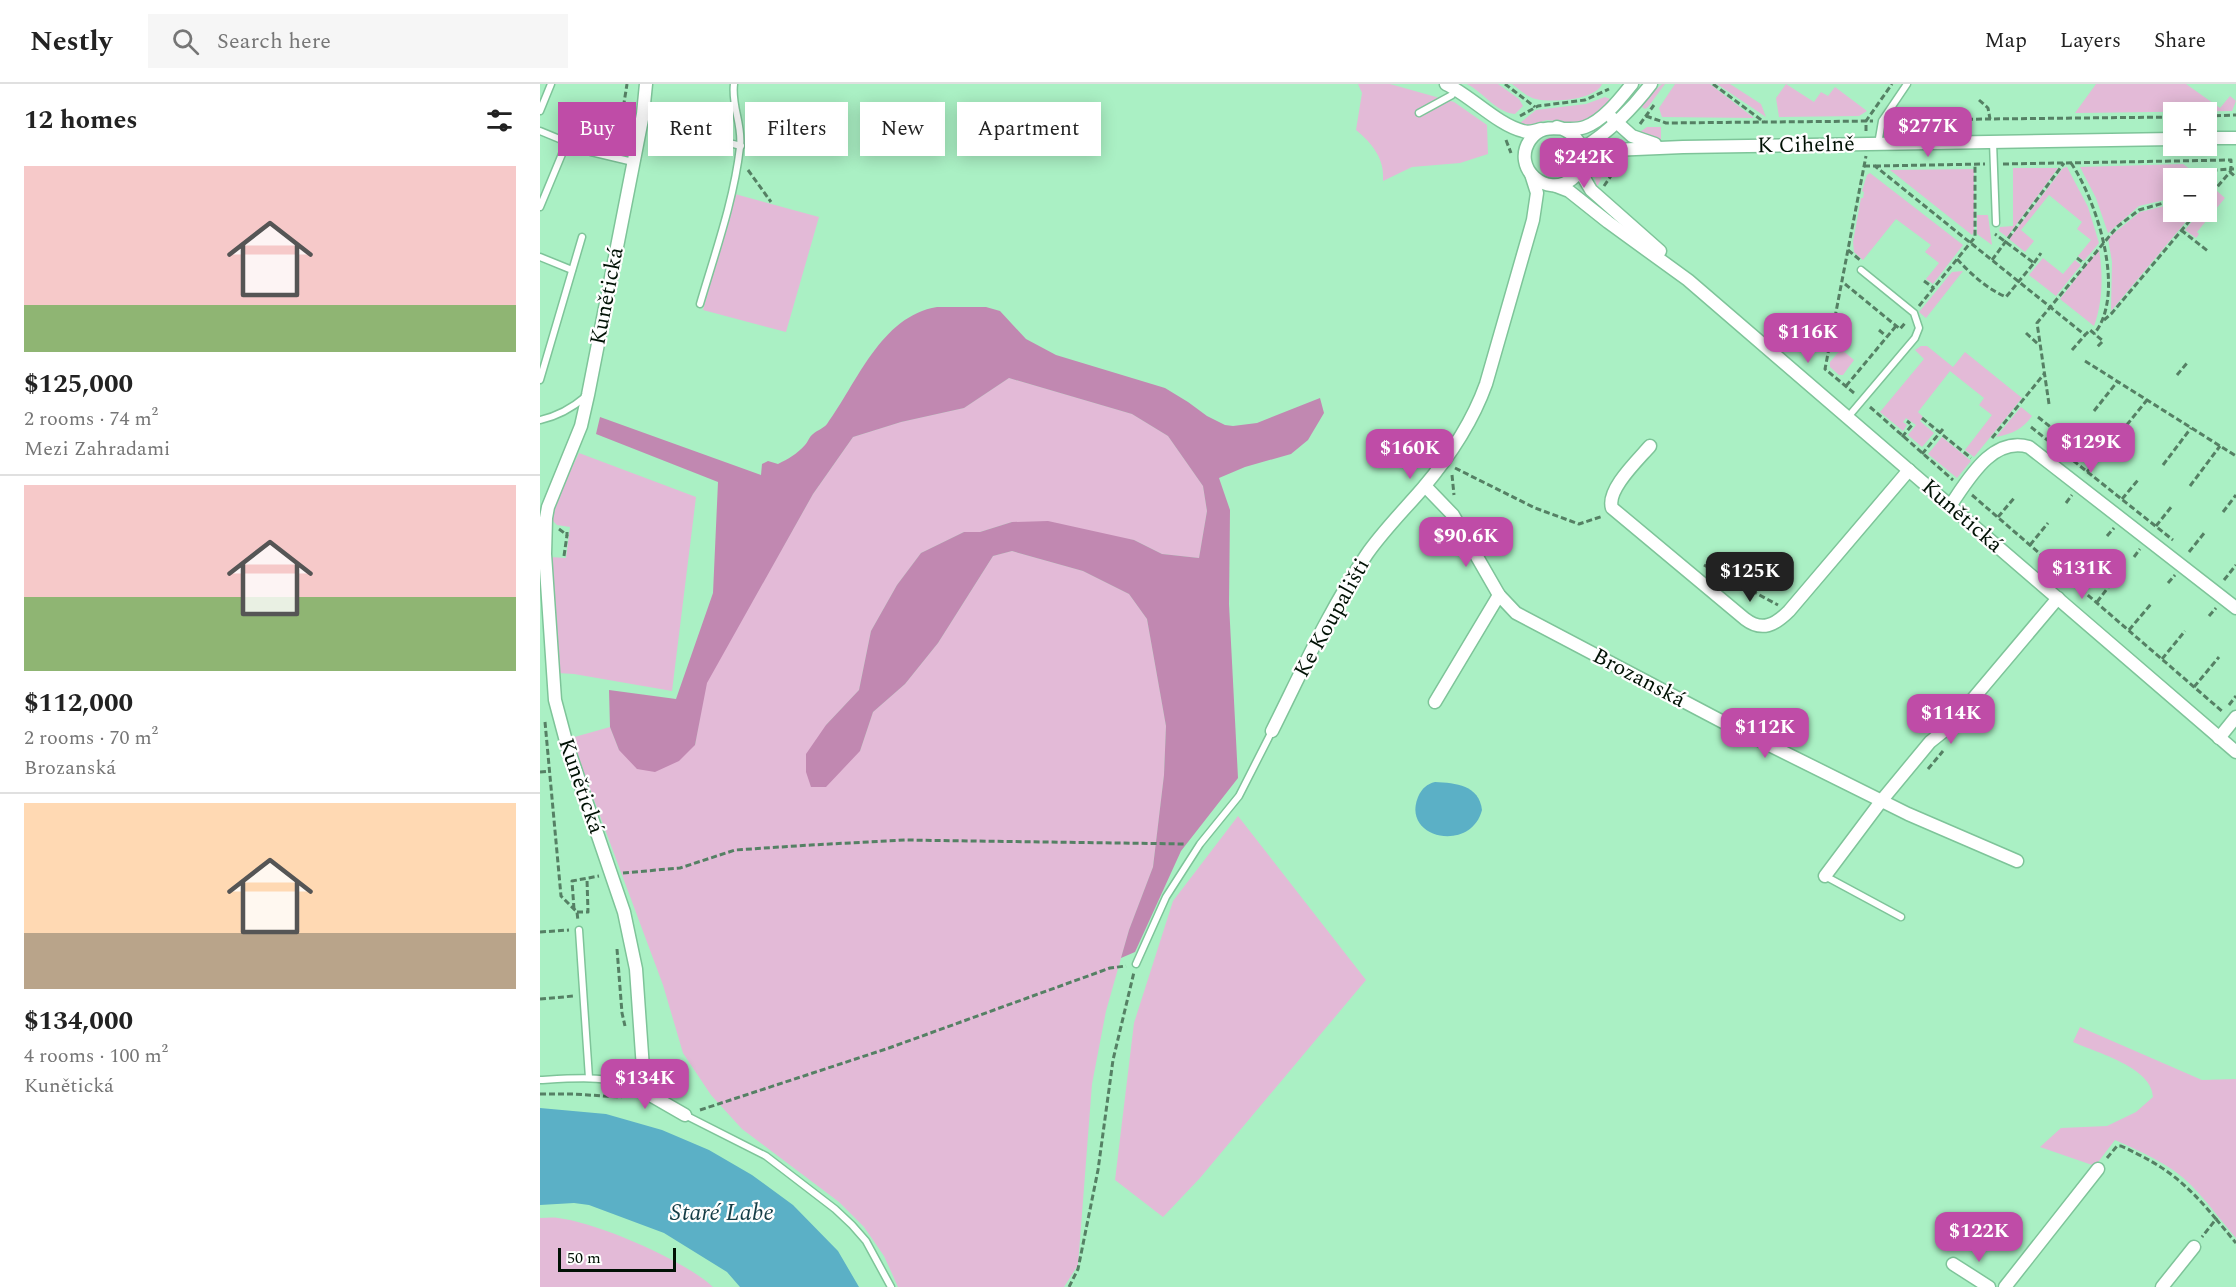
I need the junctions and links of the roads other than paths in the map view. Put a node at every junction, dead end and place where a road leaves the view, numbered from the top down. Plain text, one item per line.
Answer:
1 (551, 84) edge
2 (646, 84) edge
3 (735, 84) edge
4 (1632, 84) edge
5 (1651, 84) edge
6 (1907, 84) edge
7 (1451, 86) edge
8 (540, 111) edge
9 (1419, 113) dead end
10 (643, 114) junction
11 (1602, 116) junction
12 (1616, 121) junction
13 (1508, 124) junction
14 (1551, 128) junction
15 (540, 131) edge
16 (558, 138) edge
17 (2217, 138) edge
18 (2236, 138) edge
19 (2163, 139) edge
20 (1993, 142) junction
21 (1878, 144) junction
22 (741, 146) junction
23 (1683, 147) junction
24 (1583, 155) junction
25 (561, 156) edge
26 (603, 156) edge
27 (633, 162) junction
28 (1528, 169) junction
29 (1553, 186) junction
30 (540, 207) edge
31 (1533, 220) junction
32 (1996, 223) road end
33 (582, 237) dead end
34 (540, 257) edge
35 (572, 270) junction
36 (1861, 270) dead end
37 (1688, 280) junction
38 (700, 304) dead end
39 (540, 380) edge
40 (588, 395) junction
41 (1848, 418) junction
42 (540, 420) edge
43 (1650, 446) dead end
44 (1909, 470) junction
45 (1425, 486) junction
46 (1950, 506) junction
47 (1499, 595) junction
48 (2058, 598) junction
49 (2236, 608) edge
50 (1435, 702) dead end
51 (2236, 717) edge
52 (1272, 731) joint
53 (2219, 738) junction
54 (2236, 752) edge
55 (1882, 800) junction
56 (2017, 861) dead end
57 (1825, 876) joint
58 (1901, 917) dead end
59 (579, 930) road end
60 (1136, 964) road end
61 (589, 1078) junction
62 (540, 1080) edge
63 (647, 1089) junction
64 (685, 1115) joint
65 (2098, 1169) road end
66 (2194, 1247) road end
67 (1953, 1264) dead end
68 (891, 1287) edge
69 (1989, 1287) edge
70 (2005, 1287) edge
71 (2162, 1287) edge

1 - 8 lane
2 - 10 street, Kunětická
3 - 22 lane
4 - 11 street
5 - 12 street
6 - 21 lane
7 - 9 lane
7 - 13 street
10 - 22 lane
10 - 27 street, Kunětická
11 - 12 street
11 - 14 street
12 - 23 street
12 - 24 street
13 - 14 street
13 - 28 street
14 - 24 street
14 - 28 street
15 - 16 lane
17 - 18 street
19 - 20 street, K Cihelně
20 - 21 street, K Cihelně
20 - 32 lane
21 - 23 street, K Cihelně
22 - 38 lane
23 - 24 street, K Cihelně
24 - 29 street
24 - 37 street, Kunětická
25 - 30 lane
26 - 27 lane
27 - 40 street, Kunětická
28 - 29 street
28 - 31 street, Ke Koupališti
29 - 31 street, Ke Koupališti
29 - 37 street, Kunětická
31 - 45 street, Ke Koupališti
33 - 35 lane
34 - 35 lane
35 - 39 lane
36 - 41 lane
37 - 41 street, Kunětická
40 - 42 lane
40 - 63 street, Kunětická
41 - 44 street, Kunětická
43 - 44 street
44 - 46 street, Kunětická
45 - 47 street, Brozanská
45 - 52 street, Ke Koupališti
46 - 48 street, Kunětická
46 - 49 street
47 - 50 street
47 - 55 street, Brozanská
48 - 53 street, Kunětická
48 - 55 street
51 - 53 street
52 - 60 lane
53 - 54 street, Kunětická
55 - 56 street, Brozanská
55 - 57 street
57 - 58 lane
59 - 61 lane
61 - 62 lane
61 - 63 lane
63 - 64 street
64 - 68 lane
65 - 70 street
66 - 71 street
67 - 69 street

